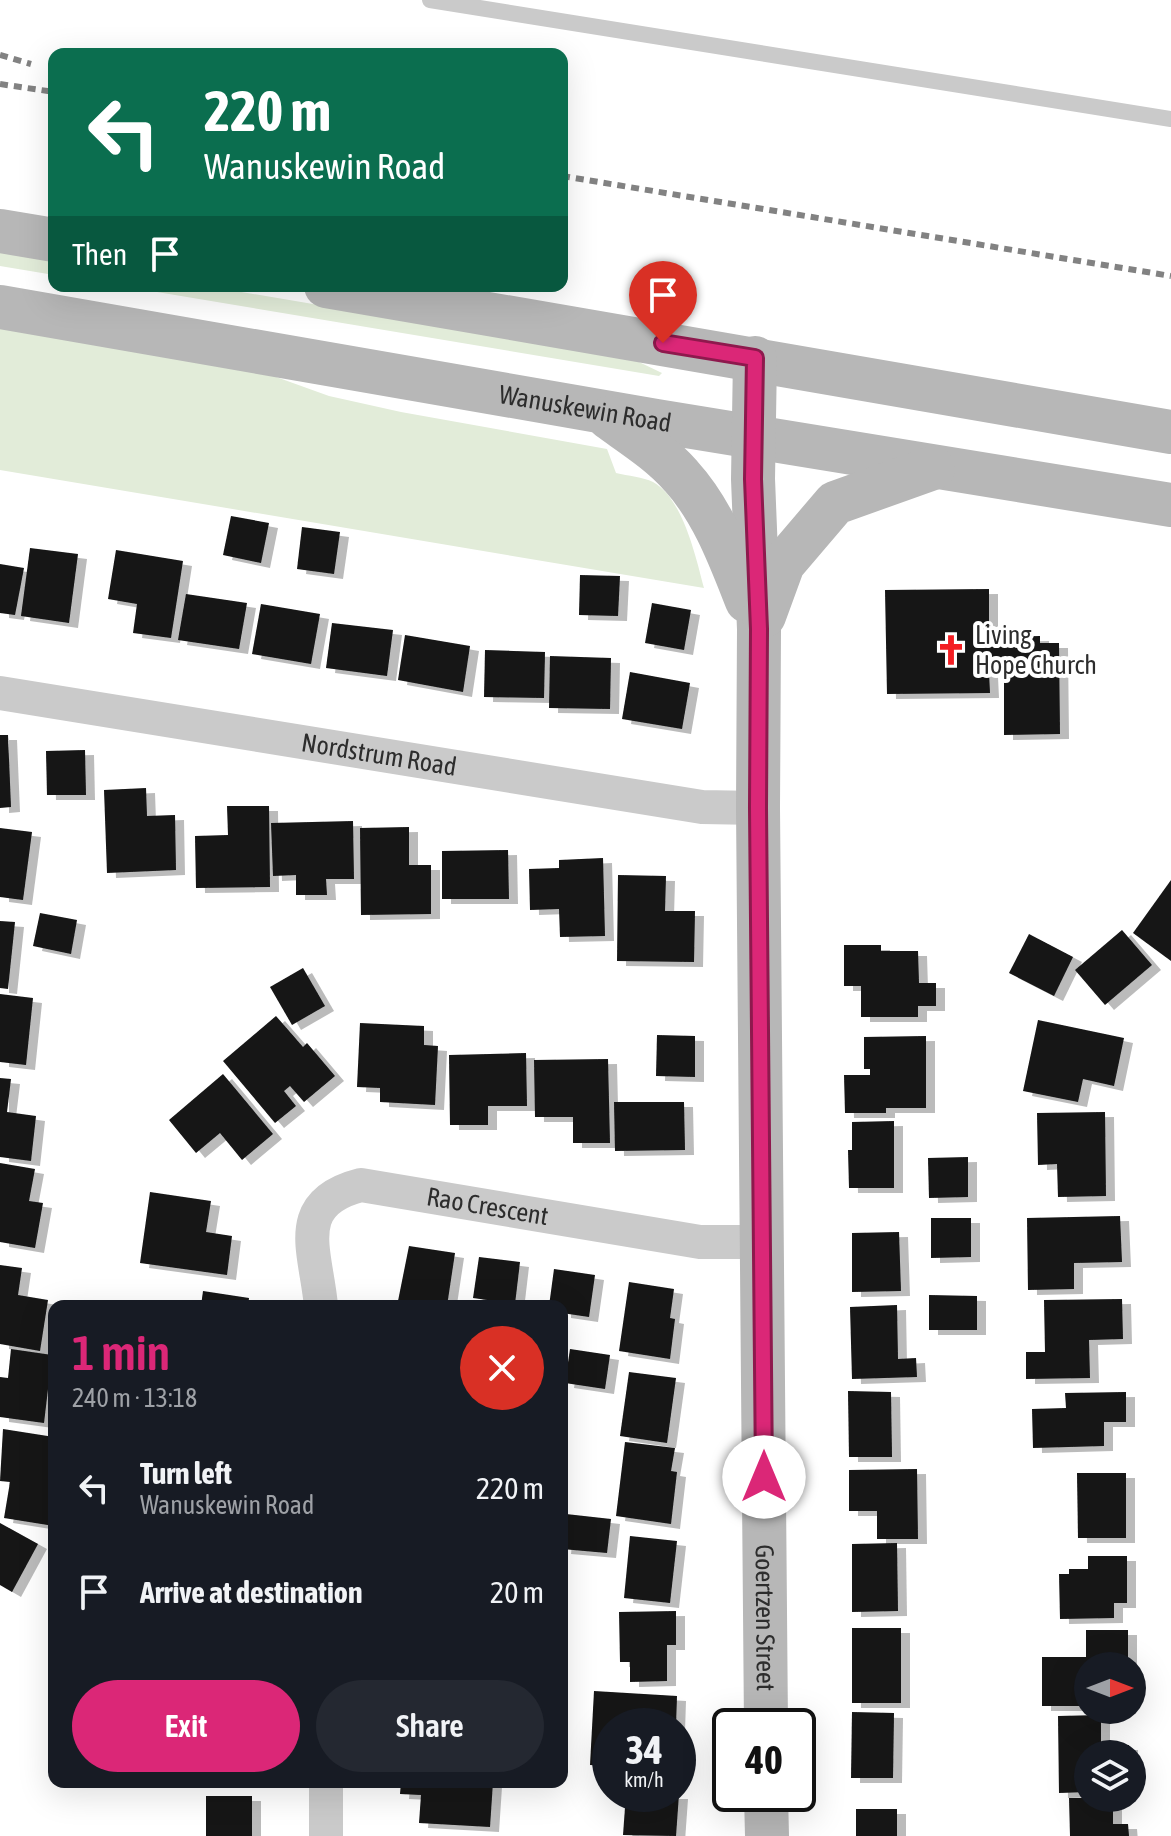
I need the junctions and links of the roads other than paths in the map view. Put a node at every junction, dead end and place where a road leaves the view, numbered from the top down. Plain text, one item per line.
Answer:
1 (430, 0) edge
2 (1171, 119) edge
3 (0, 231) edge
4 (48, 239) edge
5 (362, 292) edge
6 (0, 307) edge
7 (755, 358) junction
8 (597, 410) junction
9 (1171, 432) edge
10 (753, 437) junction
11 (937, 467) junction
12 (1171, 505) edge
13 (759, 629) junction
14 (0, 693) edge
15 (758, 808) junction
16 (762, 1242) junction
17 (320, 1300) edge
18 (766, 1708) edge
19 (326, 1788) edge
20 (766, 1812) edge
21 (326, 1836) edge
22 (767, 1836) edge

1 - 2 lane
3 - 4 main road
5 - 7 main road
6 - 8 main road, Wanuskewin Road
7 - 9 main road
7 - 10 main road, Goertzen Street
8 - 10 main road, Wanuskewin Road
8 - 13 main road
10 - 11 main road, Wanuskewin Road
10 - 13 main road, Goertzen Street
11 - 12 main road, Wanuskewin Road
11 - 13 main road
13 - 15 main road, Goertzen Street
14 - 15 street, Nordstrum Road
15 - 16 main road, Goertzen Street
16 - 17 street, Rao Crescent
16 - 18 main road, Goertzen Street
19 - 21 street
20 - 22 main road

